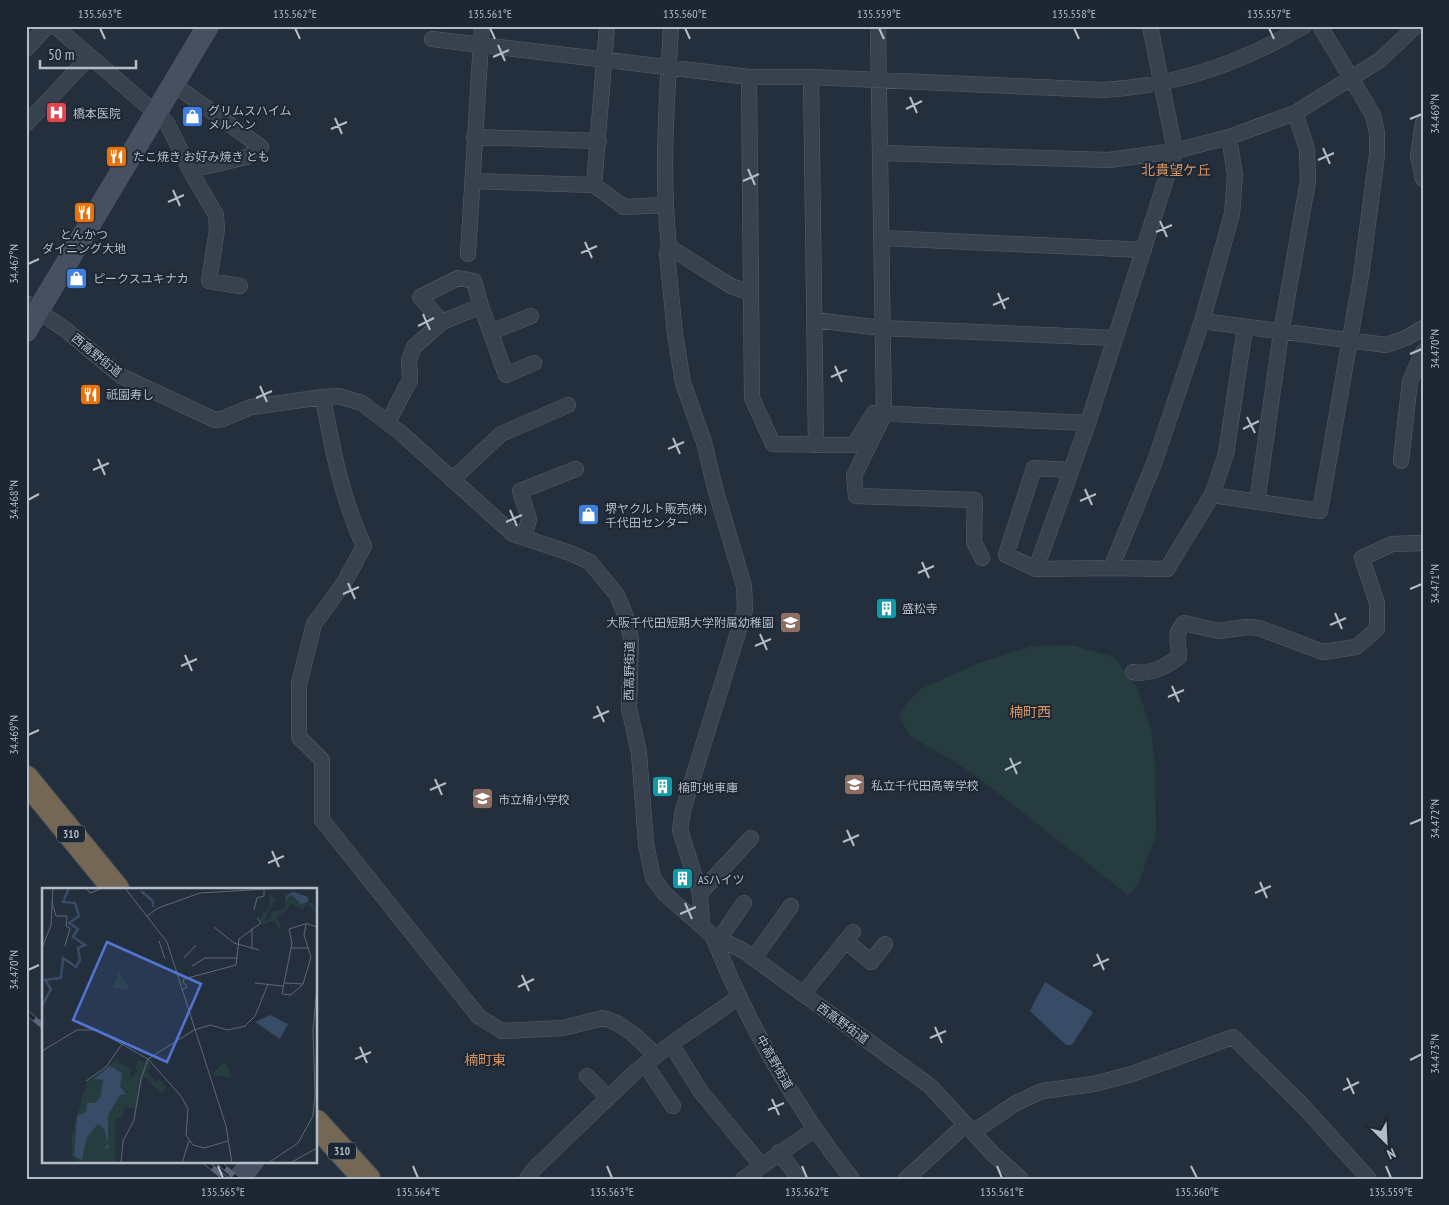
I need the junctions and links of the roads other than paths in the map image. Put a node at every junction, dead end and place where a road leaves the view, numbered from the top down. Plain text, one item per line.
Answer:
1 (47, 26) edge
2 (55, 26) edge
3 (208, 26) edge
4 (482, 26) edge
5 (607, 26) edge
6 (672, 26) edge
7 (878, 26) edge
8 (1150, 26) edge
9 (1304, 26) edge
10 (1320, 26) edge
11 (1416, 26) edge
12 (432, 39) dead end
13 (480, 46) junction
14 (26, 49) edge
15 (90, 56) junction
16 (606, 60) junction
17 (669, 67) junction
18 (749, 77) junction
19 (811, 77) junction
20 (1353, 79) junction
21 (879, 80) junction
22 (1162, 83) junction
23 (172, 84) junction
24 (155, 112) junction
25 (1295, 113) junction
26 (1423, 123) edge
27 (26, 124) edge
28 (474, 137) junction
29 (1229, 137) junction
30 (599, 141) junction
31 (1175, 151) junction
32 (881, 153) junction
33 (190, 170) junction
34 (1423, 179) edge
35 (473, 181) junction
36 (594, 185) junction
37 (665, 205) junction
38 (882, 238) junction
39 (669, 247) junction
40 (1144, 250) junction
41 (468, 254) dead end
42 (240, 286) dead end
43 (750, 293) junction
44 (481, 306) junction
45 (32, 307) edge
46 (531, 316) dead end
47 (814, 320) junction
48 (1202, 321) junction
49 (442, 322) junction
50 (882, 328) junction
51 (1245, 328) junction
52 (1423, 328) edge
53 (26, 330) edge
54 (491, 332) junction
55 (1281, 333) junction
56 (1114, 338) junction
57 (1348, 342) junction
58 (1423, 352) edge
59 (534, 363) dead end
60 (323, 397) junction
61 (568, 405) dead end
62 (884, 415) junction
63 (388, 422) junction
64 (1088, 423) junction
65 (816, 444) junction
66 (1401, 461) dead end
67 (576, 469) dead end
68 (1071, 470) junction
69 (452, 480) junction
70 (1212, 495) junction
71 (1257, 502) junction
72 (524, 538) junction
73 (1423, 543) edge
74 (982, 558) dead end
75 (1112, 568) junction
76 (1036, 570) junction
77 (1133, 672) dead end
78 (26, 779) edge
79 (751, 838) dead end
80 (115, 888) edge
81 (700, 893) junction
82 (744, 903) dead end
83 (791, 906) dead end
84 (702, 924) junction
85 (716, 938) junction
86 (885, 944) dead end
87 (754, 958) junction
88 (803, 994) junction
89 (739, 997) junction
90 (671, 1044) junction
91 (650, 1060) junction
92 (588, 1076) dead end
93 (608, 1098) junction
94 (673, 1106) dead end
95 (318, 1125) edge
96 (969, 1128) junction
97 (815, 1129) junction
98 (779, 1152) junction
99 (252, 1162) edge
100 (761, 1165) junction
101 (238, 1179) edge
102 (367, 1179) edge
103 (527, 1179) edge
104 (743, 1179) edge
105 (799, 1179) edge
106 (852, 1179) edge
107 (906, 1179) edge
108 (1021, 1179) edge
109 (1369, 1179) edge

1 - 14 street
2 - 15 street
3 - 23 street
4 - 13 street
5 - 16 street
6 - 17 street
7 - 21 street
8 - 22 street
9 - 22 street
10 - 20 street
11 - 20 street
12 - 13 street
13 - 16 street
13 - 28 street
15 - 24 street
15 - 27 street
16 - 17 street
16 - 30 street
17 - 18 street
17 - 37 street
18 - 19 street
18 - 43 street
19 - 21 street
19 - 47 street
20 - 25 street
20 - 57 street
21 - 22 street
21 - 32 street
22 - 31 street
23 - 24 street
23 - 33 street
24 - 33 street
24 - 45 street
25 - 29 street
25 - 55 street
26 - 34 street
28 - 30 street
28 - 35 street
29 - 31 street
29 - 48 street
30 - 36 street
31 - 32 street
31 - 40 street
32 - 38 street
33 - 42 street
35 - 36 street
35 - 41 street
36 - 37 street
37 - 39 street
38 - 40 street
38 - 50 street
39 - 43 street
39 - 81 street
40 - 56 street
43 - 65 street
44 - 49 street
44 - 49 street
44 - 54 street
45 - 53 street
45 - 60 street, 西高野街道
46 - 54 street
47 - 50 street
47 - 65 street
48 - 51 street
48 - 75 street
49 - 63 street
50 - 56 street
50 - 62 street
51 - 55 street
51 - 70 street
52 - 57 street
54 - 59 street
55 - 57 street
55 - 71 street
56 - 64 street
57 - 71 street
58 - 66 street
60 - 63 street, 西高野街道
60 - 91 street
61 - 69 street
62 - 64 street
62 - 65 street
62 - 74 street
63 - 69 street, 西高野街道
64 - 68 street
67 - 72 street
68 - 76 street
68 - 76 street
69 - 72 street, 西高野街道
70 - 71 street
70 - 75 street
72 - 84 street, 西高野街道
73 - 77 street
75 - 76 street
78 - 80 highway, 310
79 - 81 street
81 - 84 street
82 - 85 street
83 - 87 street
84 - 85 street, 西高野街道
85 - 87 street, 西高野街道
85 - 89 street, 中高野街道
86 - 88 street
87 - 88 street, 西高野街道
88 - 96 street, 西高野街道
89 - 90 street
89 - 97 street, 中高野街道
90 - 91 street
90 - 100 street
91 - 93 street
91 - 94 street
92 - 93 street
93 - 103 street
95 - 102 highway, 310
96 - 107 street
96 - 108 street, 西高野街道
96 - 109 street
97 - 98 street
97 - 106 street, 中高野街道
98 - 100 street
98 - 105 street
99 - 101 street
100 - 104 street

